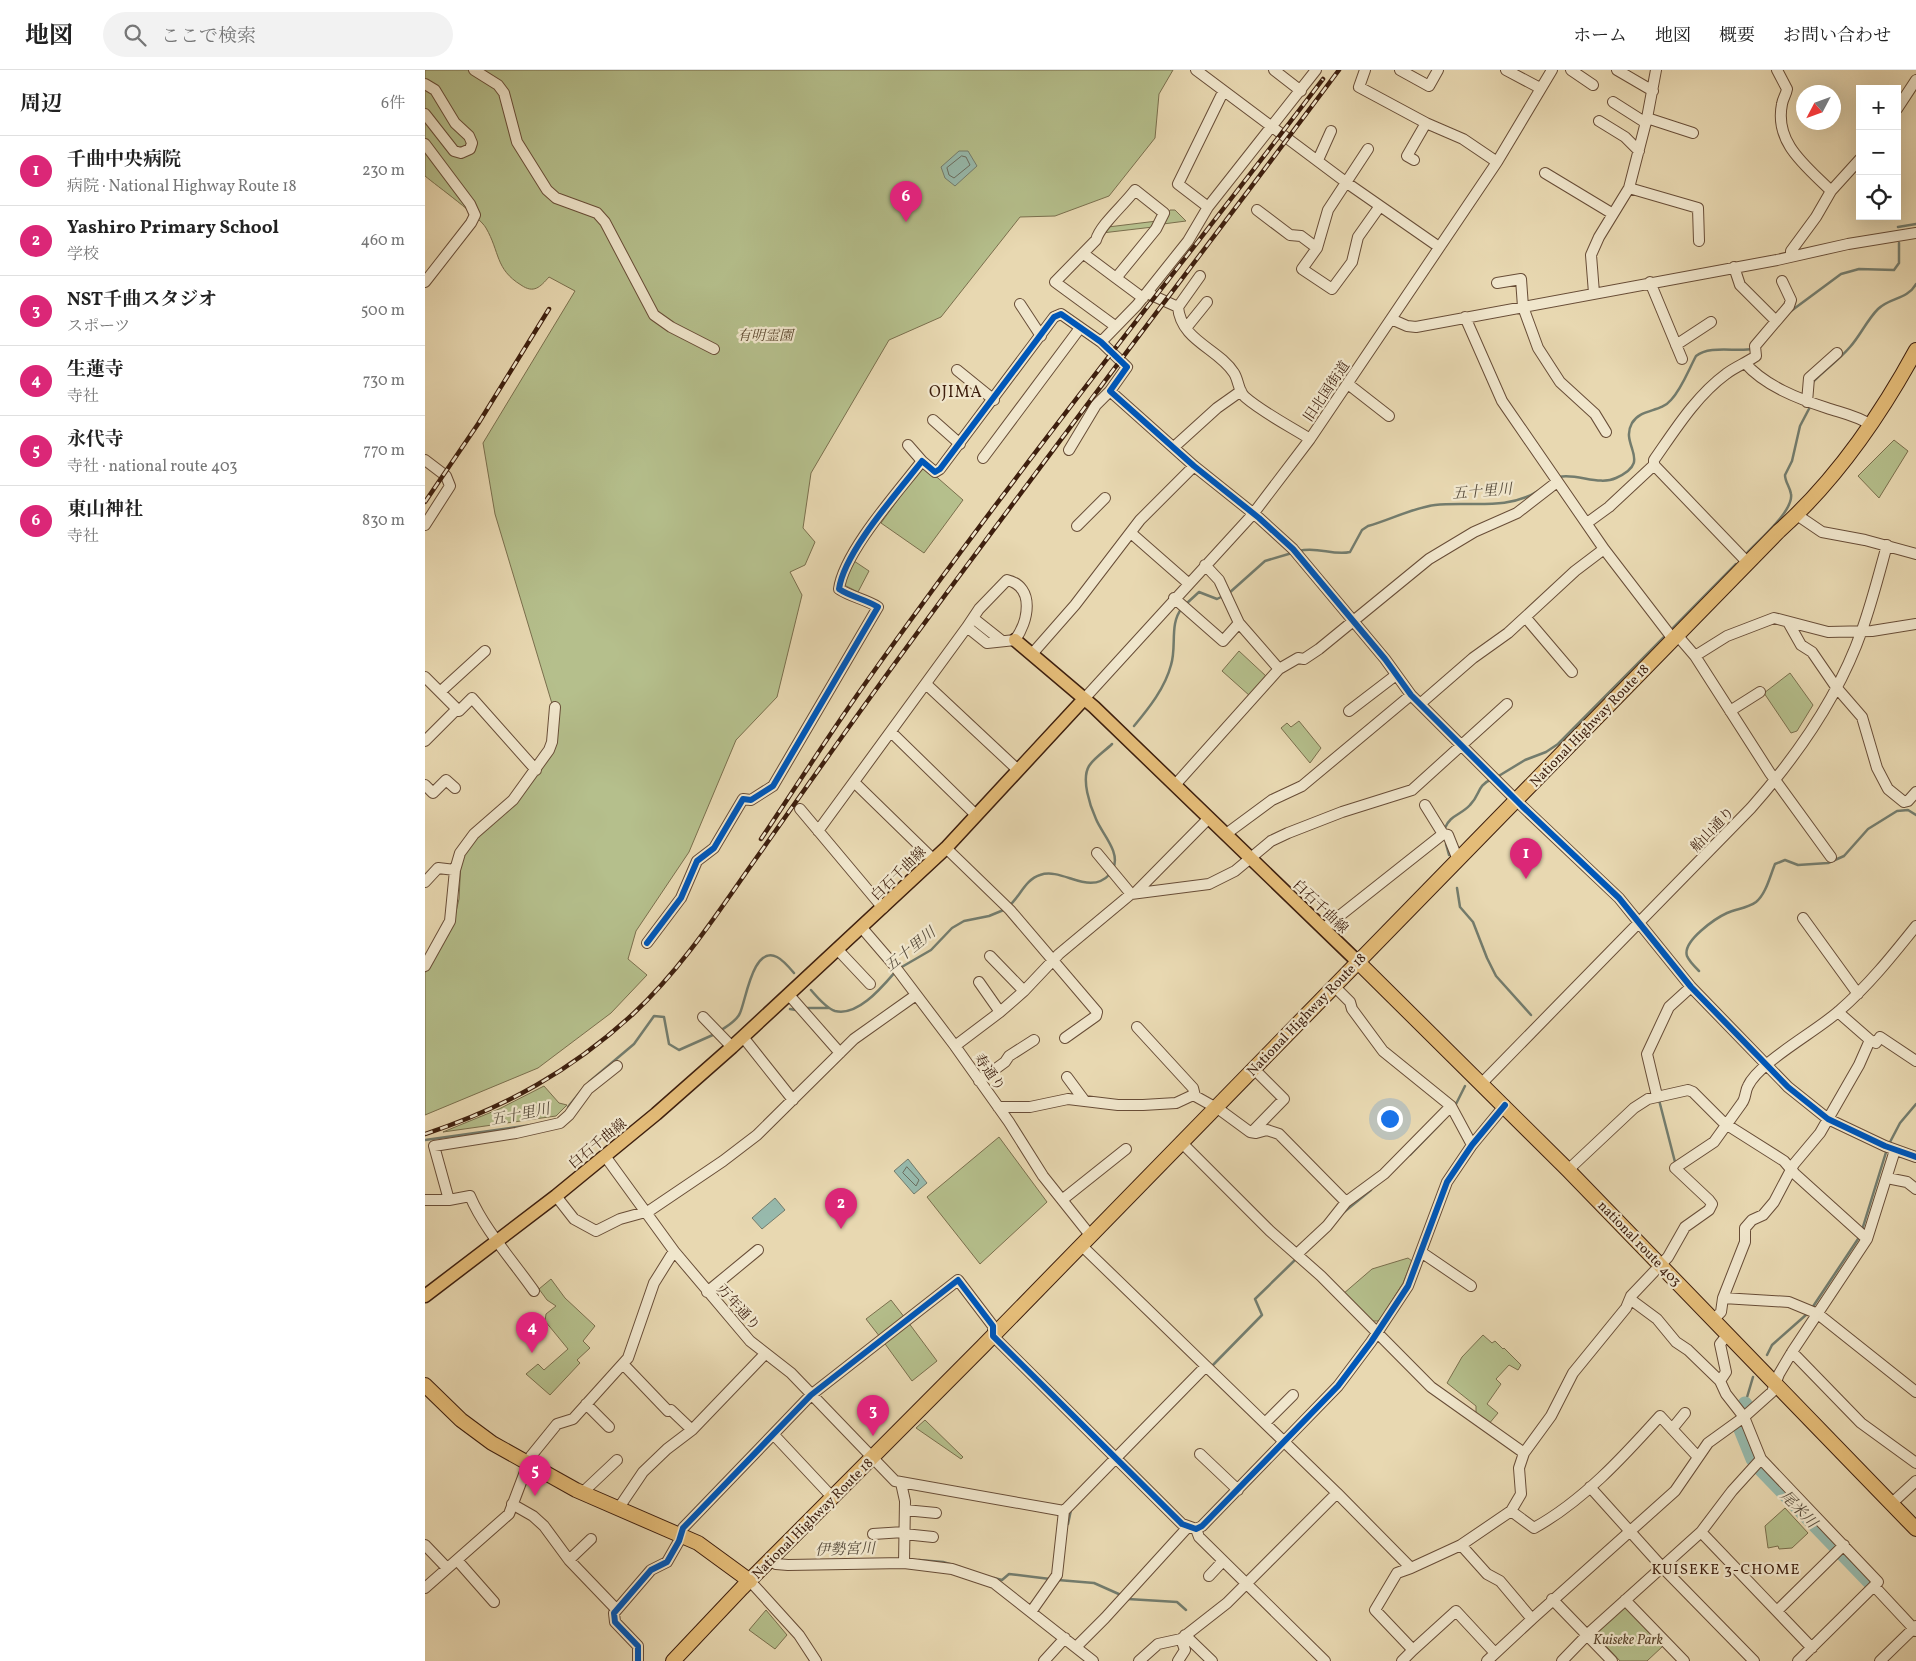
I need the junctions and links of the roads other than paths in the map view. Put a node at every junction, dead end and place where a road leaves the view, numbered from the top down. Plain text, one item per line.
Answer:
1 (474, 70) edge
2 (1196, 70) edge
3 (1273, 70) edge
4 (1316, 70) edge
5 (1365, 70) edge
6 (1400, 70) edge
7 (1438, 70) edge
8 (1506, 70) edge
9 (1552, 70) edge
10 (1571, 70) edge
11 (1617, 70) edge
12 (1656, 70) edge
13 (1777, 70) edge
14 (1916, 80) edge
15 (425, 84) edge
16 (1593, 85) dead end
17 (1540, 88) junction
18 (1301, 91) junction
19 (1653, 91) junction
20 (1223, 92) junction
21 (1613, 102) dead end
22 (1901, 103) edge
23 (425, 114) edge
24 (1647, 120) junction
25 (1599, 121) dead end
26 (1426, 123) junction
27 (1273, 126) junction
28 (1331, 131) dead end
29 (1693, 133) dead end
30 (425, 144) edge
31 (1368, 149) dead end
32 (1639, 151) junction
33 (1318, 160) junction
34 (1414, 160) dead end
35 (1497, 162) junction
36 (1856, 163) edge
37 (1545, 173) dead end
38 (1347, 183) junction
39 (1629, 188) junction
40 (1831, 191) junction
41 (1380, 206) junction
42 (1208, 207) junction
43 (1257, 210) dead end
44 (1613, 214) junction
45 (1916, 233) edge
46 (1699, 242) dead end
47 (1439, 247) junction
48 (1317, 248) junction
49 (1084, 254) junction
50 (1791, 255) junction
51 (1734, 267) junction
52 (1200, 276) dead end
53 (1116, 278) junction
54 (1782, 281) dead end
55 (425, 282) edge
56 (1651, 282) junction
57 (1497, 283) dead end
58 (1594, 293) junction
59 (1145, 295) junction
60 (1207, 302) dead end
61 (1020, 304) dead end
62 (1178, 307) junction
63 (1523, 307) junction
64 (1465, 317) junction
65 (1391, 318) junction
66 (1776, 321) junction
67 (1711, 322) dead end
68 (1115, 326) junction
69 (1080, 328) junction
70 (1186, 328) junction
71 (1041, 336) junction
72 (1101, 342) junction
73 (1676, 345) junction
74 (714, 349) dead end
75 (1916, 350) edge
76 (1837, 354) dead end
77 (1682, 360) dead end
78 (1745, 363) junction
79 (957, 370) dead end
80 (1348, 384) junction
81 (1110, 391) junction
82 (1241, 391) junction
83 (994, 400) junction
84 (1810, 403) junction
85 (1389, 416) dead end
86 (933, 420) dead end
87 (1871, 425) junction
88 (1607, 432) dead end
89 (1310, 439) junction
90 (960, 444) junction
91 (908, 445) dead end
92 (1173, 447) junction
93 (1069, 450) dead end
94 (983, 458) dead end
95 (425, 460) edge
96 (922, 461) junction
97 (1654, 465) junction
98 (1194, 466) junction
99 (1556, 480) junction
100 (1105, 498) dead end
101 (1253, 514) junction
102 (1797, 515) junction
103 (1587, 523) junction
104 (425, 525) edge
105 (1077, 526) dead end
106 (1131, 533) junction
107 (1887, 546) junction
108 (1604, 549) junction
109 (1916, 554) edge
110 (1748, 563) junction
111 (1205, 565) junction
112 (1188, 583) junction
113 (1181, 604) junction
114 (973, 618) junction
115 (1526, 618) junction
116 (1354, 622) junction
117 (1788, 622) junction
118 (1239, 623) junction
119 (1916, 624) edge
120 (967, 627) junction
121 (1862, 632) junction
122 (1675, 637) junction
123 (1015, 640) junction
124 (1001, 642) junction
125 (485, 651) dead end
126 (1032, 654) junction
127 (1695, 656) junction
128 (1279, 669) junction
129 (1572, 672) dead end
130 (1396, 675) junction
131 (425, 677) edge
132 (926, 684) junction
133 (1837, 687) junction
134 (440, 692) junction
135 (1760, 692) dead end
136 (1411, 695) junction
137 (1084, 699) junction
138 (1420, 704) junction
139 (1507, 704) dead end
140 (555, 707) dead end
141 (457, 709) junction
142 (1349, 711) dead end
143 (1730, 711) junction
144 (891, 732) junction
145 (425, 741) edge
146 (1460, 745) junction
147 (536, 770) junction
148 (1019, 770) junction
149 (1775, 781) junction
150 (854, 782) junction
151 (425, 785) edge
152 (1175, 785) junction
153 (455, 788) dead end
154 (1916, 792) edge
155 (1516, 800) junction
156 (1425, 805) dead end
157 (800, 809) dead end
158 (976, 815) junction
159 (1209, 818) junction
160 (817, 830) junction
161 (1226, 834) junction
162 (1445, 835) junction
163 (946, 848) junction
164 (1097, 853) dead end
165 (1831, 857) dead end
166 (1251, 858) junction
167 (934, 860) junction
168 (1458, 860) junction
169 (455, 870) junction
170 (425, 882) edge
171 (1134, 893) junction
172 (883, 908) junction
173 (1803, 918) dead end
174 (1639, 922) junction
175 (1916, 926) edge
176 (862, 928) junction
177 (1323, 929) junction
178 (647, 944) dead end
179 (838, 950) junction
180 (990, 956) dead end
181 (1053, 960) junction
182 (1358, 962) junction
183 (425, 966) edge
184 (979, 982) dead end
185 (870, 984) dead end
186 (1334, 986) junction
187 (1691, 987) junction
188 (1024, 992) junction
189 (1858, 994) junction
190 (789, 995) junction
191 (916, 995) junction
192 (1000, 1012) junction
193 (1838, 1012) junction
194 (703, 1017) dead end
195 (1137, 1027) dead end
196 (743, 1037) junction
197 (1065, 1038) dead end
198 (1034, 1040) dead end
199 (1870, 1040) junction
200 (955, 1046) junction
201 (732, 1047) junction
202 (840, 1053) junction
203 (1916, 1061) edge
204 (1766, 1065) junction
205 (617, 1066) dead end
206 (1253, 1068) junction
207 (1067, 1077) dead end
208 (979, 1081) junction
209 (1482, 1083) junction
210 (1195, 1096) junction
211 (1657, 1096) junction
212 (793, 1100) junction
213 (1084, 1100) junction
214 (1505, 1105) junction
215 (1451, 1106) junction
216 (1215, 1107) junction
217 (998, 1108) junction
218 (1828, 1119) junction
219 (1727, 1125) junction
220 (1252, 1132) junction
221 (1181, 1142) junction
222 (1473, 1145) junction
223 (1891, 1148) junction
224 (1126, 1149) dead end
225 (605, 1156) junction
226 (1916, 1157) edge
227 (1791, 1169) junction
228 (1568, 1170) junction
229 (1887, 1178) junction
230 (1916, 1189) edge
231 (556, 1196) junction
232 (425, 1200) edge
233 (449, 1200) junction
234 (1062, 1200) junction
235 (1347, 1202) junction
236 (645, 1211) junction
237 (1867, 1239) junction
238 (1085, 1240) junction
239 (499, 1241) junction
240 (757, 1250) dead end
241 (674, 1251) junction
242 (1421, 1252) junction
243 (1299, 1256) junction
244 (1661, 1264) junction
245 (1471, 1286) dead end
246 (534, 1291) dead end
247 (707, 1292) junction
248 (425, 1296) edge
249 (1723, 1298) junction
250 (1630, 1299) junction
251 (1818, 1314) junction
252 (1714, 1319) junction
253 (1378, 1333) junction
254 (1728, 1334) junction
255 (993, 1336) junction
256 (1792, 1352) junction
257 (765, 1354) junction
258 (623, 1364) junction
259 (1207, 1369) junction
260 (1720, 1381) junction
261 (1776, 1382) junction
262 (425, 1385) edge
263 (1916, 1392) edge
264 (811, 1395) junction
265 (1293, 1395) dead end
266 (586, 1404) junction
267 (1685, 1413) dead end
268 (1744, 1417) junction
269 (1265, 1423) junction
270 (609, 1427) dead end
271 (1672, 1428) junction
272 (692, 1430) junction
273 (774, 1434) junction
274 (1284, 1442) junction
275 (1523, 1453) junction
276 (1200, 1454) dead end
277 (1698, 1457) junction
278 (872, 1458) junction
279 (1116, 1458) junction
280 (617, 1460) dead end
281 (1758, 1462) junction
282 (1916, 1463) edge
283 (529, 1464) junction
284 (1916, 1481) edge
285 (901, 1483) junction
286 (1590, 1486) junction
287 (1238, 1490) junction
288 (582, 1493) junction
289 (1337, 1493) junction
290 (833, 1498) junction
291 (512, 1504) junction
292 (1891, 1504) junction
293 (618, 1509) junction
294 (905, 1510) junction
295 (1064, 1511) junction
296 (1511, 1511) junction
297 (936, 1513) dead end
298 (1191, 1529) junction
299 (1629, 1530) junction
300 (1916, 1530) edge
301 (1701, 1532) junction
302 (904, 1533) junction
303 (873, 1534) dead end
304 (681, 1535) junction
305 (933, 1537) dead end
306 (591, 1539) dead end
307 (425, 1545) edge
308 (1461, 1545) junction
309 (1840, 1548) junction
310 (457, 1560) junction
311 (569, 1560) junction
312 (771, 1560) junction
313 (1223, 1561) junction
314 (904, 1563) junction
315 (447, 1568) junction
316 (1411, 1568) junction
317 (1663, 1568) junction
318 (1209, 1576) dead end
319 (750, 1581) junction
320 (1246, 1584) junction
321 (1874, 1586) junction
322 (425, 1588) edge
323 (1552, 1599) junction
324 (1625, 1600) junction
325 (494, 1602) dead end
326 (616, 1609) junction
327 (1777, 1611) junction
328 (1031, 1612) junction
329 (1532, 1619) junction
330 (1915, 1628) edge
331 (1587, 1636) junction
332 (1183, 1637) junction
333 (1065, 1638) junction
334 (1076, 1647) junction
335 (1812, 1648) junction
336 (1413, 1650) junction
337 (1495, 1653) junction
338 (638, 1661) edge
339 (673, 1661) edge
340 (816, 1661) edge
341 (1045, 1661) edge
342 (1093, 1661) edge
343 (1139, 1661) edge
344 (1178, 1661) edge
345 (1212, 1661) edge
346 (1325, 1661) edge
347 (1402, 1661) edge
348 (1487, 1661) edge
349 (1562, 1661) edge
350 (1612, 1661) edge
351 (1684, 1661) edge
352 (1754, 1661) edge
353 (1798, 1661) edge
354 (1880, 1661) edge

1 - 74 street
2 - 20 street
3 - 18 street
4 - 18 street
5 - 26 street
6 - 7 street
8 - 17 street
9 - 17 street, 旧北国街道
10 - 16 street
11 - 19 street
12 - 19 street
13 - 40 street
14 - 22 street
15 - 23 street
17 - 35 street, 旧北国街道
18 - 27 street
19 - 24 street
20 - 27 street
20 - 42 street
21 - 24 street
24 - 29 street
24 - 32 street
25 - 32 street
26 - 34 street
26 - 35 street
27 - 33 street
27 - 42 street
28 - 33 street
30 - 55 street
31 - 38 street
32 - 39 street
33 - 38 street
35 - 47 street, 旧北国街道
36 - 40 street
37 - 44 street
38 - 41 street
38 - 48 street
39 - 44 street
39 - 46 street
40 - 50 street
41 - 47 street
41 - 48 street
42 - 59 street
43 - 48 street
44 - 58 street
45 - 50 street
47 - 65 street, 旧北国街道
49 - 53 street
49 - 53 street
49 - 68 street
50 - 51 street
51 - 56 street
51 - 66 street
52 - 62 street
53 - 59 street
54 - 66 street
56 - 58 street
56 - 73 street
57 - 63 street
58 - 63 street
59 - 62 street
59 - 68 street
60 - 70 street
61 - 71 street
62 - 70 street
63 - 64 street
63 - 88 street
64 - 65 street
64 - 99 street
65 - 80 street, 旧北国街道
66 - 78 street
67 - 73 street
68 - 72 street
69 - 71 street
69 - 72 street
69 - 94 street
70 - 82 street
71 - 83 street
72 - 81 street
73 - 77 street
75 - 87 highway, National Highway Route 18
76 - 84 street
78 - 84 street
78 - 97 street
79 - 83 street
80 - 85 street
80 - 89 street, 旧北国街道
81 - 92 street
81 - 93 street
82 - 89 street
82 - 92 street
83 - 90 street
84 - 87 street
86 - 90 street
87 - 102 highway, National Highway Route 18
89 - 101 street, 旧北国街道
90 - 96 street
91 - 96 street
92 - 98 street
95 - 104 street
96 - 178 street
97 - 103 street
97 - 110 street
98 - 101 street
98 - 106 street
99 - 103 street
99 - 116 street
100 - 105 street
101 - 111 street, 旧北国街道
101 - 116 street
102 - 107 street
102 - 110 highway, National Highway Route 18
103 - 108 street
106 - 112 street
106 - 126 street
107 - 109 street
107 - 121 street, 船山通り
108 - 115 street
108 - 122 street
110 - 122 highway, National Highway Route 18
111 - 112 street, 旧北国街道
111 - 118 street
112 - 113 street, 旧北国街道
113 - 118 street
113 - 137 street, 旧北国街道
114 - 120 street
114 - 123 street
114 - 124 street
115 - 129 street
115 - 138 street
116 - 128 street
116 - 130 street
117 - 121 street
117 - 127 street
117 - 133 street
118 - 128 street
119 - 121 street
120 - 124 street
120 - 132 street
121 - 133 street, 船山通り
122 - 127 street
122 - 155 highway, National Highway Route 18
123 - 124 street
123 - 126 main road
125 - 134 street
126 - 137 main road
127 - 143 street
128 - 152 street
130 - 136 street
130 - 142 street
131 - 134 street
132 - 144 street
132 - 148 street
133 - 149 street, 船山通り
133 - 154 street
134 - 141 street
135 - 143 street
136 - 138 street
136 - 161 street
137 - 148 main road, 白石千曲線
137 - 152 main road, 白石千曲線
138 - 146 street
139 - 146 street
140 - 147 street
141 - 145 street
141 - 147 street
143 - 149 street
144 - 150 street
144 - 158 street
146 - 155 street
146 - 166 street
147 - 169 street
148 - 158 main road, 白石千曲線
149 - 165 street
149 - 174 street, 船山通り
150 - 160 street
150 - 167 street
151 - 153 street
152 - 159 main road, 白石千曲線
155 - 168 highway, National Highway Route 18
155 - 174 street
156 - 162 street
157 - 160 street
158 - 163 main road, 白石千曲線
159 - 161 main road, 白石千曲線
159 - 171 street
160 - 172 street
161 - 166 main road, 白石千曲線
162 - 168 street
162 - 177 street
163 - 167 main road, 白石千曲線
163 - 181 street
164 - 171 street
166 - 171 street
166 - 177 main road, 白石千曲線
167 - 172 main road, 白石千曲線
168 - 182 highway, National Highway Route 18
169 - 170 street
169 - 183 street
171 - 181 street
172 - 176 main road, 白石千曲線
173 - 189 street
174 - 187 street
174 - 209 street, 船山通り
175 - 189 street
176 - 179 main road, 白石千曲線
176 - 191 street, 寿通り
177 - 182 main road, 白石千曲線
179 - 185 street
179 - 190 main road, 白石千曲線
180 - 188 street
181 - 188 street
181 - 197 street
182 - 186 highway, National Highway Route 18
182 - 209 highway, national route 403
184 - 192 street
186 - 206 highway, National Highway Route 18
186 - 215 street
187 - 204 street
187 - 211 street
188 - 192 street
189 - 193 street
190 - 196 main road, 白石千曲線
190 - 202 street
191 - 200 street, 寿通り
191 - 202 street
192 - 200 street
193 - 199 street
193 - 204 street
194 - 201 street
195 - 210 street
196 - 201 main road, 白石千曲線
196 - 212 street
198 - 208 street
199 - 203 street
199 - 218 street
200 - 208 street, 寿通り
201 - 225 main road, 白石千曲線
202 - 212 street
204 - 218 street
204 - 219 street
205 - 233 street
206 - 216 highway, National Highway Route 18
206 - 220 street
207 - 213 street
208 - 217 street, 寿通り
209 - 214 highway, national route 403
210 - 213 street
210 - 216 street
211 - 219 street
211 - 228 street
212 - 236 street
213 - 217 street
214 - 222 street
214 - 228 highway, national route 403
215 - 222 street
215 - 235 street
216 - 220 street
216 - 221 highway, National Highway Route 18
217 - 234 street, 寿通り
218 - 223 street
218 - 227 street
219 - 227 street
219 - 244 street
220 - 235 street
221 - 238 highway, National Highway Route 18
221 - 243 street
222 - 242 street
223 - 226 street
223 - 229 street
224 - 234 street
225 - 231 main road, 白石千曲線
225 - 236 street, 万年通り
227 - 237 street
227 - 249 street
228 - 244 highway, national route 403
229 - 230 street
229 - 237 street
231 - 236 street
231 - 239 main road, 白石千曲線
232 - 233 street
233 - 239 street
234 - 238 street, 寿通り
235 - 243 street
236 - 241 street, 万年通り
237 - 251 street
238 - 255 highway, National Highway Route 18
238 - 259 street, 寿通り
239 - 246 street
239 - 248 main road, 白石千曲線
240 - 247 street
241 - 247 street, 万年通り
241 - 258 street
242 - 245 street
242 - 253 street
243 - 253 street
244 - 250 street
244 - 252 highway, national route 403
247 - 257 street, 万年通り
249 - 251 street
249 - 252 street
250 - 260 street
250 - 275 street
251 - 256 street
251 - 263 street
252 - 254 highway, national route 403
253 - 274 street
253 - 275 street
254 - 260 street
254 - 261 highway, national route 403
255 - 264 street
255 - 278 highway, National Highway Route 18
255 - 279 street
256 - 261 street
256 - 282 street
257 - 264 street, 万年通り
257 - 272 street
258 - 266 street
258 - 272 street
259 - 269 street, 寿通り
259 - 279 street
260 - 268 street
261 - 268 street
261 - 292 highway, national route 403
262 - 283 highway
264 - 273 street
264 - 278 street, 万年通り
265 - 269 street
266 - 270 street
266 - 283 street
267 - 271 street
268 - 277 street
268 - 281 street
269 - 274 street, 寿通り
271 - 277 street
271 - 286 street
272 - 293 street
273 - 290 street
273 - 304 street
274 - 287 street
274 - 289 street, 寿通り
275 - 296 street
276 - 287 street
277 - 299 street
278 - 285 street, 万年通り
278 - 290 highway, National Highway Route 18
279 - 295 street
279 - 298 street
280 - 288 street
281 - 301 street
281 - 309 street
283 - 288 highway
283 - 291 street
284 - 292 street
285 - 294 street
285 - 295 street
286 - 296 street
286 - 299 street
287 - 298 street
288 - 293 highway
289 - 316 street, 寿通り
289 - 320 street
290 - 312 highway, National Highway Route 18
291 - 310 street
291 - 311 street
292 - 300 highway, national route 403
293 - 304 highway
294 - 297 street
294 - 302 street
295 - 328 street
296 - 308 street
298 - 313 street
298 - 334 street
299 - 317 street
299 - 323 street
301 - 317 street
301 - 327 street
302 - 303 street
302 - 305 street
302 - 314 street
304 - 319 highway
304 - 326 street
306 - 311 street
307 - 315 street
308 - 316 street
308 - 329 street
309 - 321 street
309 - 327 street
310 - 315 street
310 - 325 street
311 - 326 street
312 - 314 street
312 - 319 highway, National Highway Route 18
313 - 318 street
313 - 320 street
314 - 328 street
315 - 322 street
316 - 336 street
317 - 324 street
317 - 352 street
319 - 339 highway, National Highway Route 18
319 - 340 street
320 - 332 street
320 - 346 street
321 - 330 street
321 - 335 street
323 - 329 street
323 - 331 street
324 - 331 street
324 - 351 street
326 - 338 street
327 - 335 street
328 - 333 street
329 - 337 street
330 - 354 street
331 - 349 street
331 - 350 street
332 - 343 street
332 - 344 street
332 - 345 street
333 - 334 street
333 - 341 street
334 - 342 street
335 - 353 street
336 - 337 street
336 - 347 street
337 - 348 street

